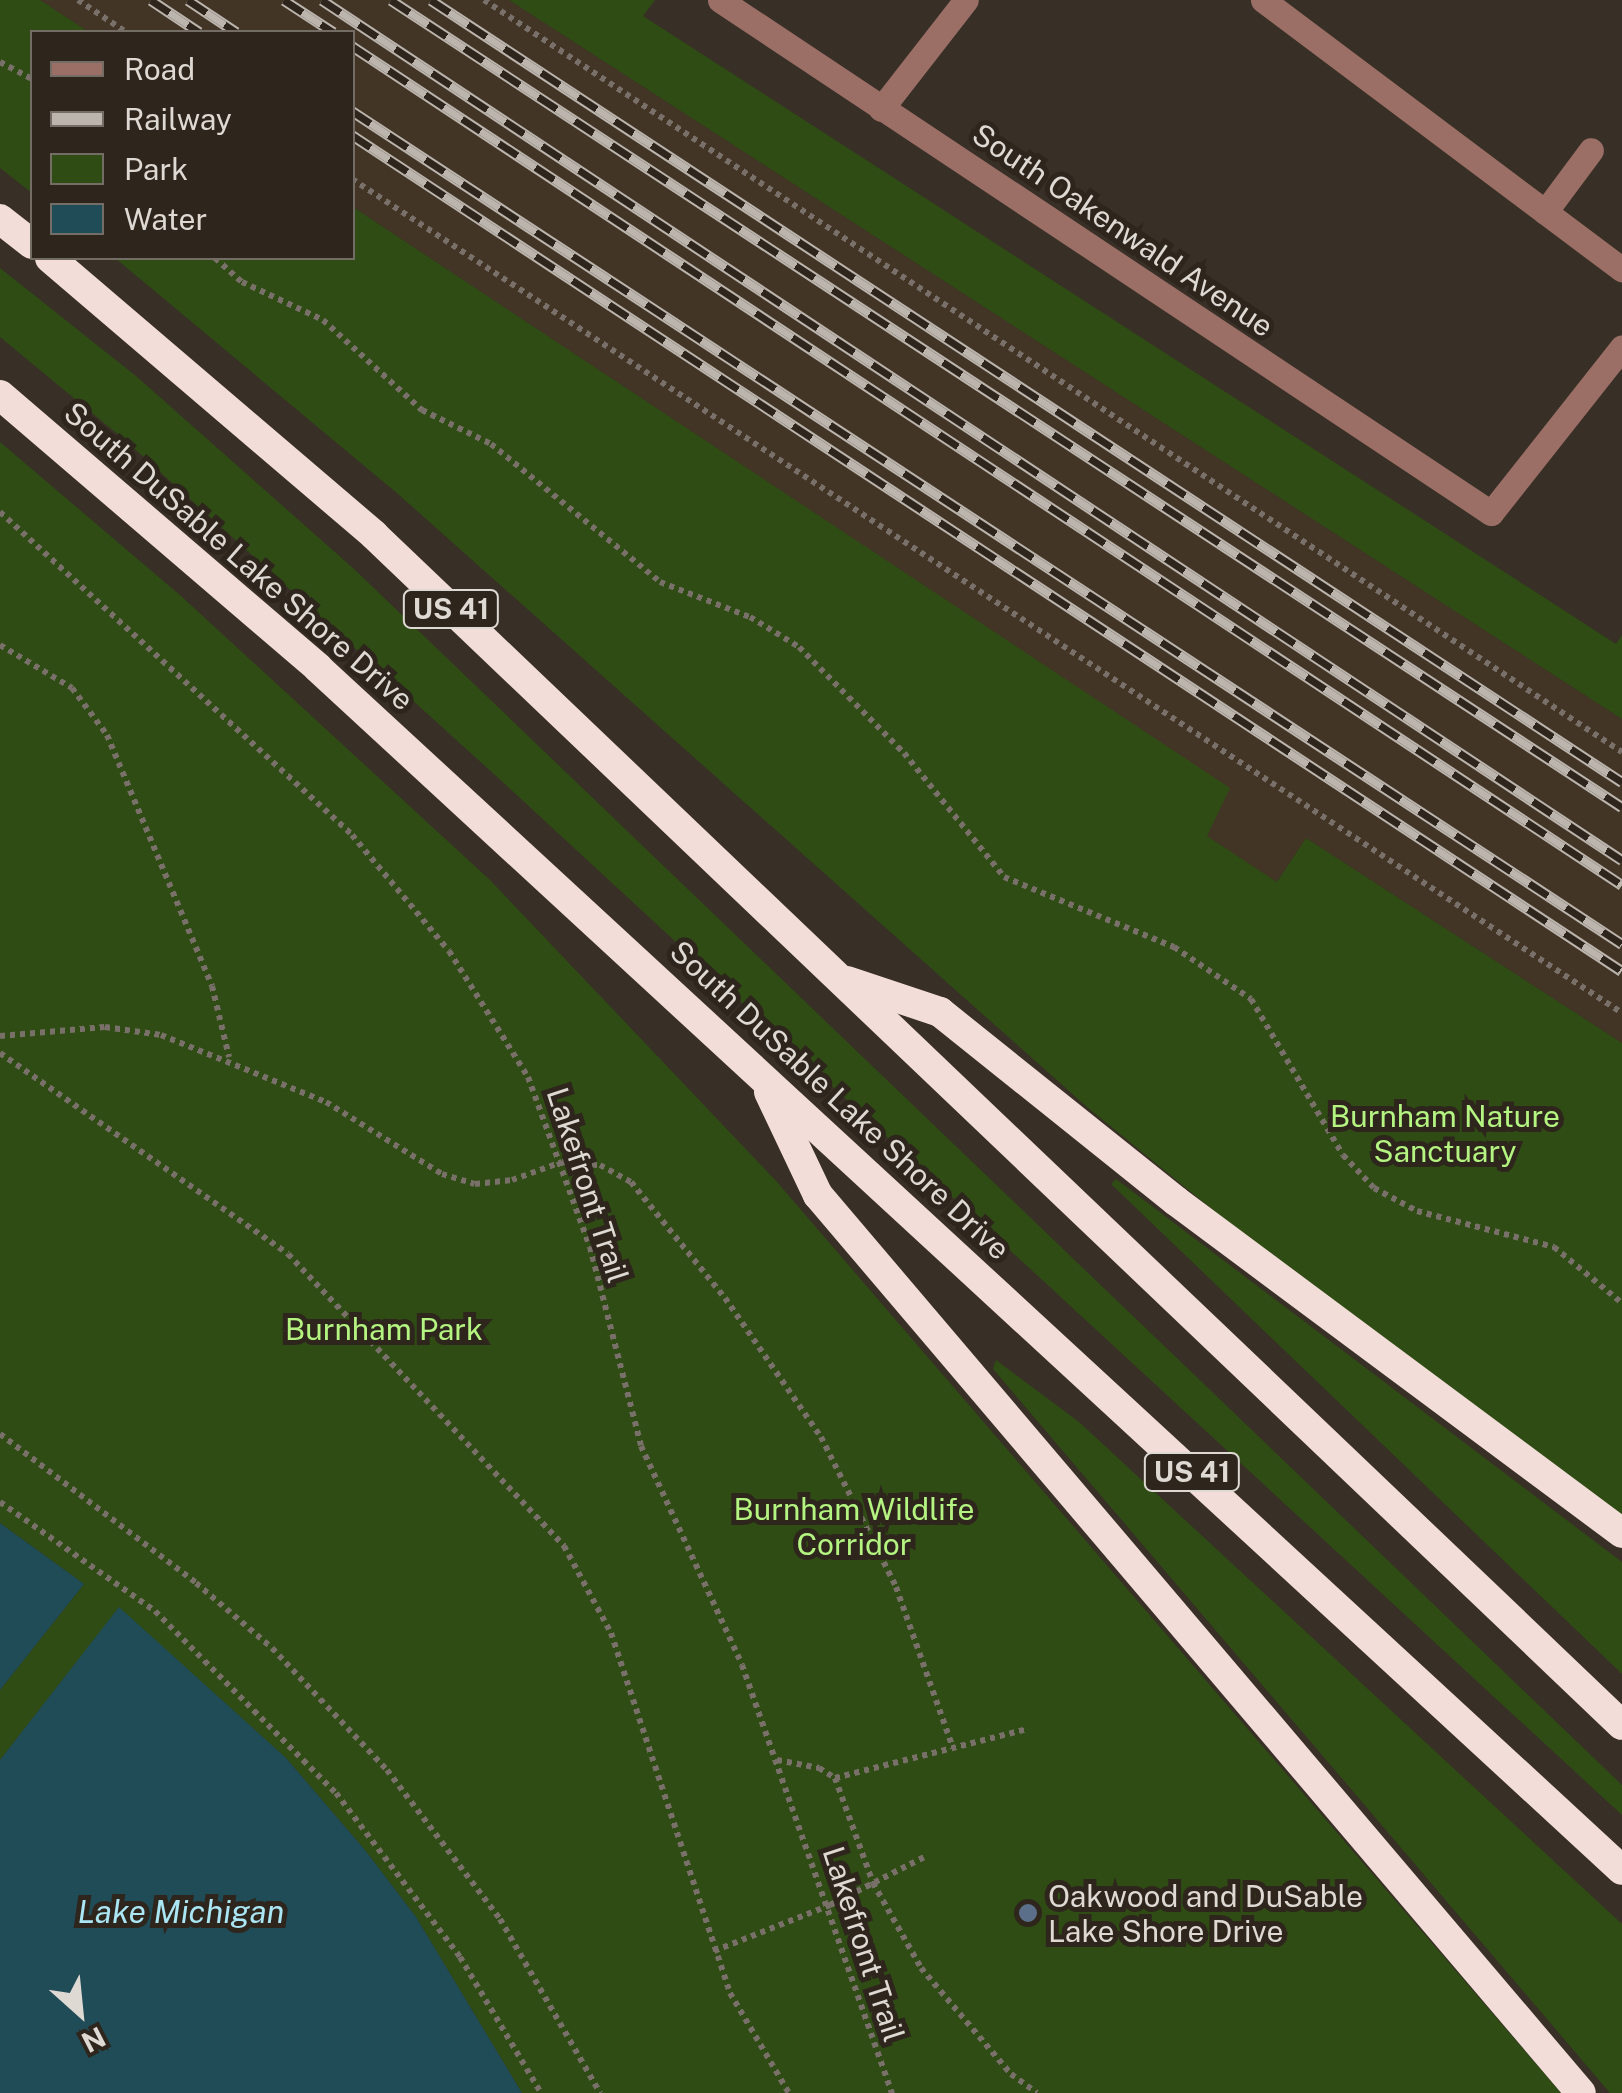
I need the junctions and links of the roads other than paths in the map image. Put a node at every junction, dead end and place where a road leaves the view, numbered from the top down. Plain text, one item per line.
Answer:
1 (720, 0) edge
2 (966, 0) edge
3 (1264, 0) edge
4 (881, 109) junction
5 (1592, 150) dead end
6 (1545, 212) junction
7 (0, 220) edge
8 (30, 242) edge
9 (52, 260) edge
10 (1622, 270) edge
11 (1622, 348) edge
12 (0, 394) edge
13 (836, 978) junction
14 (762, 1076) junction
15 (1622, 1534) edge
16 (1622, 1725) edge
17 (1622, 1870) edge
18 (1581, 2093) edge

1 - 4 street, South Oakenwald Avenue
2 - 4 street
3 - 6 street
4 - 11 street, South Oakenwald Avenue
5 - 6 street
6 - 10 street
7 - 8 highway
9 - 13 highway, US 41
12 - 14 highway, South DuSable Lake Shore Drive / US 41
13 - 15 highway
13 - 16 highway, US 41
14 - 17 highway, South DuSable Lake Shore Drive / US 41
14 - 18 highway

